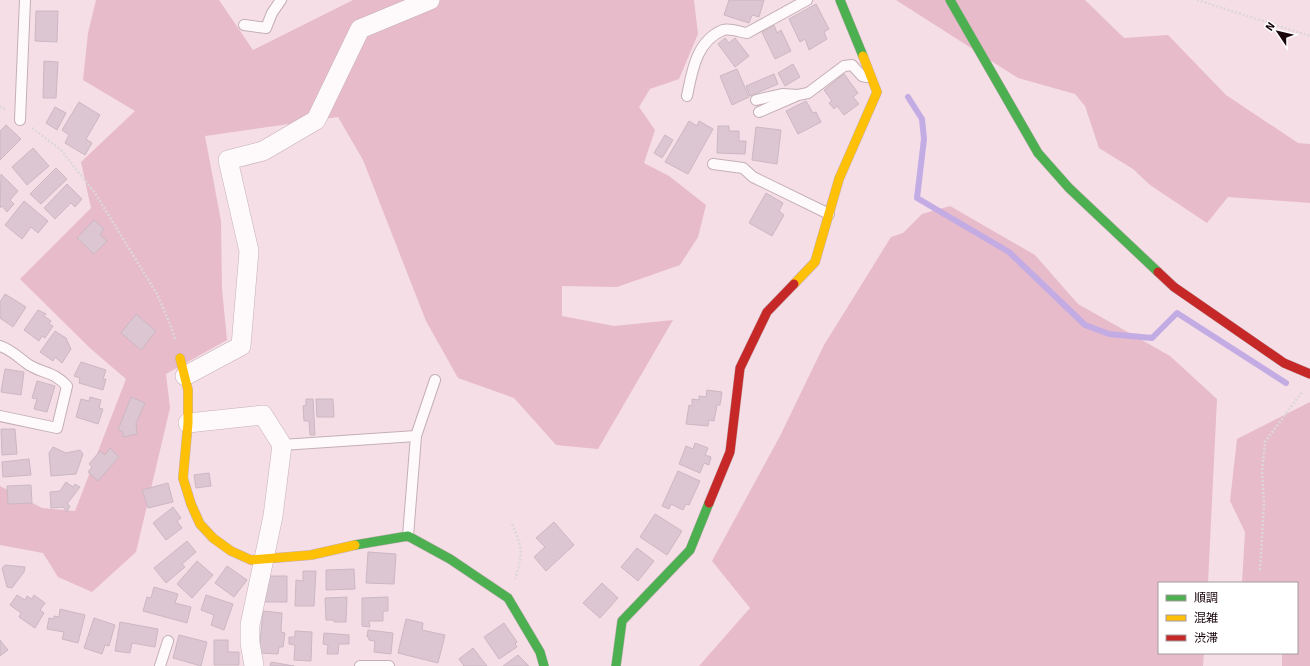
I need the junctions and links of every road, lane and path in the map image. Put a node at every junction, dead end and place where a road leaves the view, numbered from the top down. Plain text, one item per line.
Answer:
1 (25, 0) edge
2 (281, 0) edge
3 (430, 0) edge
4 (807, 0) edge
5 (840, 0) edge
6 (950, 0) edge
7 (1197, 0) edge
8 (244, 25) dead end
9 (1310, 36) edge
10 (871, 78) junction
11 (800, 95) junction
12 (687, 96) dead end
13 (756, 100) dead end
14 (0, 106) edge
15 (758, 112) dead end
16 (20, 120) junction
17 (713, 164) dead end
18 (829, 214) junction
19 (0, 346) edge
20 (180, 358) joint
21 (1310, 374) edge
22 (185, 376) junction
23 (435, 380) dead end
24 (1306, 388) dead end
25 (0, 416) edge
26 (188, 423) junction
27 (416, 436) junction
28 (282, 445) junction
29 (512, 524) dead end
30 (408, 536) junction
31 (264, 560) junction
32 (1260, 570) dead end
33 (508, 598) junction
34 (168, 642) dead end
35 (160, 666) edge
36 (254, 666) edge
37 (360, 666) edge
38 (389, 666) edge
39 (544, 666) edge
40 (616, 666) edge

1 - 16 lane
2 - 8 lane
3 - 22 street
4 - 12 lane
5 - 10 street
6 - 21 street
7 - 9 path
10 - 11 lane
10 - 18 street
11 - 13 lane
11 - 15 lane
14 - 16 path
16 - 20 path
17 - 18 lane
18 - 40 street
19 - 25 lane
20 - 22 street
22 - 26 street
23 - 27 lane
24 - 32 path
26 - 28 street
26 - 31 street
27 - 28 lane
27 - 30 lane
28 - 31 street
29 - 33 path
30 - 31 street
30 - 33 street
31 - 36 street
33 - 39 street
34 - 35 lane
37 - 38 lane

